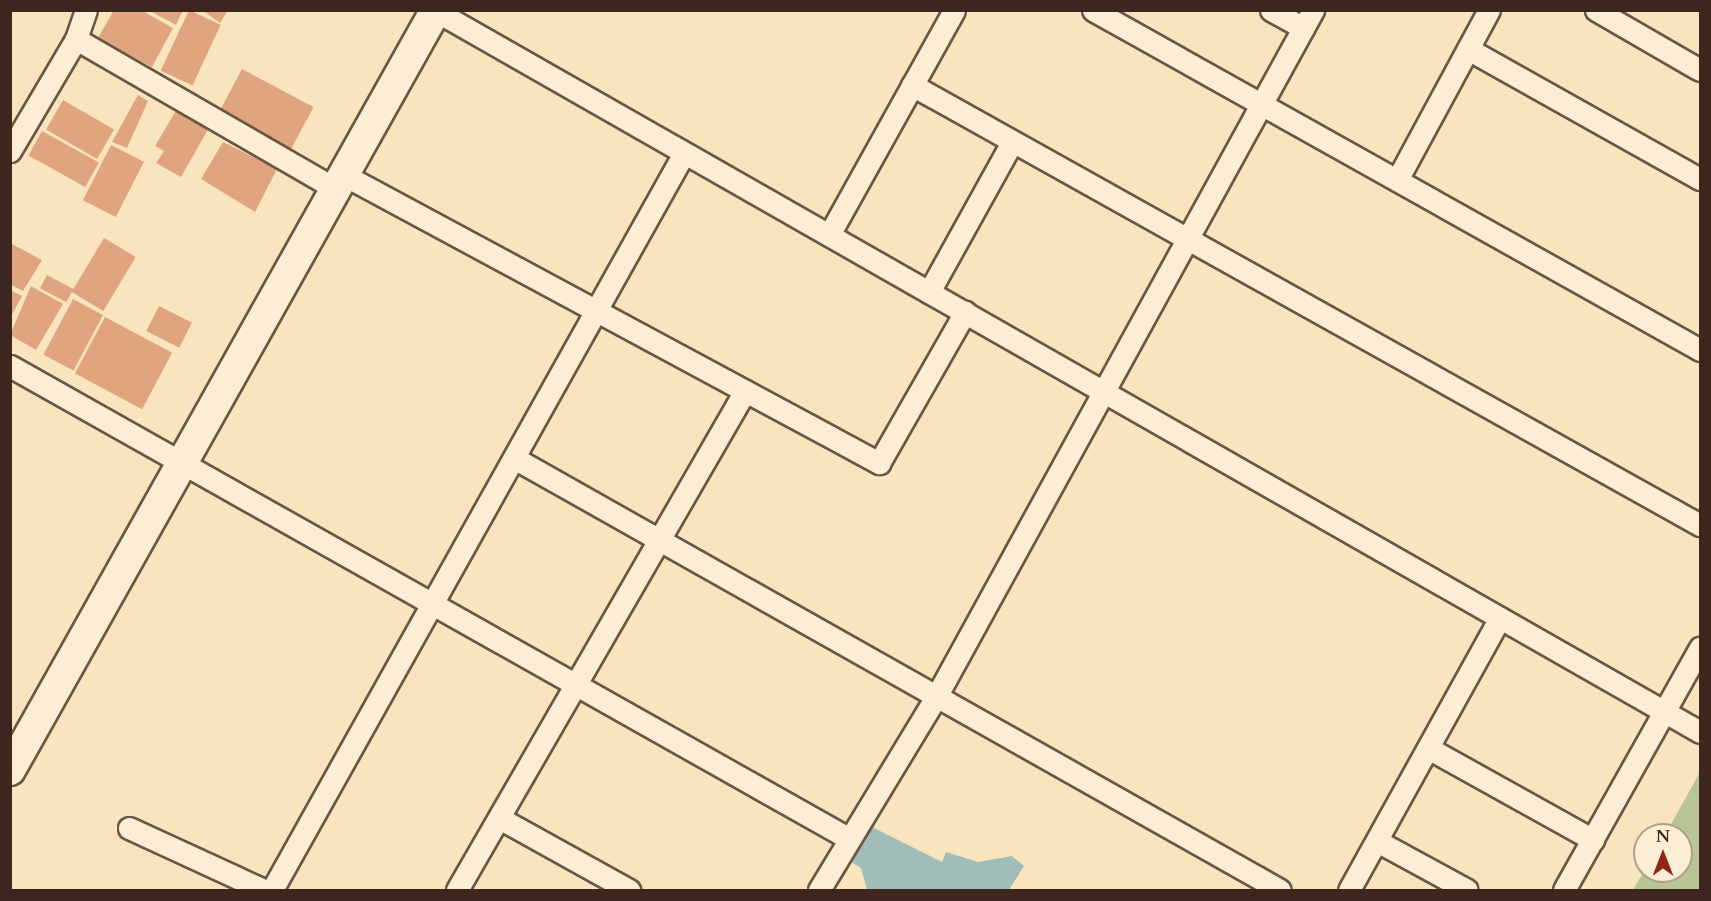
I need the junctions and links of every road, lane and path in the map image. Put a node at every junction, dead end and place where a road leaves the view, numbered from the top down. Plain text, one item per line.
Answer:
1 (86, 10) edge
2 (954, 10) edge
3 (1093, 10) edge
4 (1271, 10) edge
5 (1489, 10) edge
6 (1596, 10) edge
7 (436, 11) edge
8 (1308, 19) edge
9 (76, 39) junction
10 (1468, 49) junction
11 (1701, 70) edge
12 (912, 86) junction
13 (1260, 104) junction
14 (1012, 142) junction
15 (10, 151) edge
16 (684, 153) junction
17 (1701, 179) edge
18 (1396, 180) junction
19 (340, 182) junction
20 (829, 235) junction
21 (1185, 238) junction
22 (929, 292) junction
23 (596, 311) junction
24 (965, 312) junction
25 (1701, 350) edge
26 (10, 366) edge
27 (1100, 390) junction
28 (745, 391) junction
29 (514, 458) junction
30 (183, 463) junction
31 (1701, 525) edge
32 (659, 540) junction
33 (432, 604) junction
34 (1500, 618) junction
35 (1701, 648) edge
36 (576, 684) junction
37 (936, 697) junction
38 (1664, 712) junction
39 (1701, 732) edge
40 (1428, 748) junction
41 (10, 770) edge
42 (499, 818) junction
43 (129, 828) dead end
44 (848, 838) junction
45 (1593, 840) junction
46 (1377, 841) junction
47 (264, 891) edge
48 (272, 891) edge
49 (457, 891) edge
50 (628, 891) edge
51 (819, 891) edge
52 (1280, 891) edge
53 (1349, 891) edge
54 (1467, 891) edge
55 (1564, 891) edge

1 - 9 street
2 - 12 street
3 - 13 street
4 - 8 street
5 - 10 street
6 - 11 street
7 - 16 street
7 - 19 street
8 - 13 street
9 - 15 street
9 - 19 street
10 - 17 street
10 - 18 street
12 - 14 street
12 - 20 street
13 - 18 street
13 - 21 street
14 - 21 street
14 - 22 street
16 - 20 street
16 - 23 street
18 - 25 street
19 - 23 street
19 - 30 street
20 - 22 street
21 - 27 street
21 - 31 street
22 - 24 street
23 - 28 street
23 - 29 street
24 - 27 street
24 - 28 street
26 - 30 street
27 - 34 street
27 - 37 street
28 - 32 street
29 - 32 street
29 - 33 street
30 - 33 street
30 - 41 street
32 - 36 street
32 - 37 street
33 - 36 street
33 - 48 street
34 - 38 street
34 - 40 street
35 - 38 street
36 - 42 street
36 - 44 street
37 - 44 street
37 - 52 street
38 - 39 street
38 - 45 street
40 - 45 street
40 - 46 street
42 - 49 street
42 - 50 street
43 - 47 street
44 - 51 street
45 - 55 street
46 - 53 street
46 - 54 street

